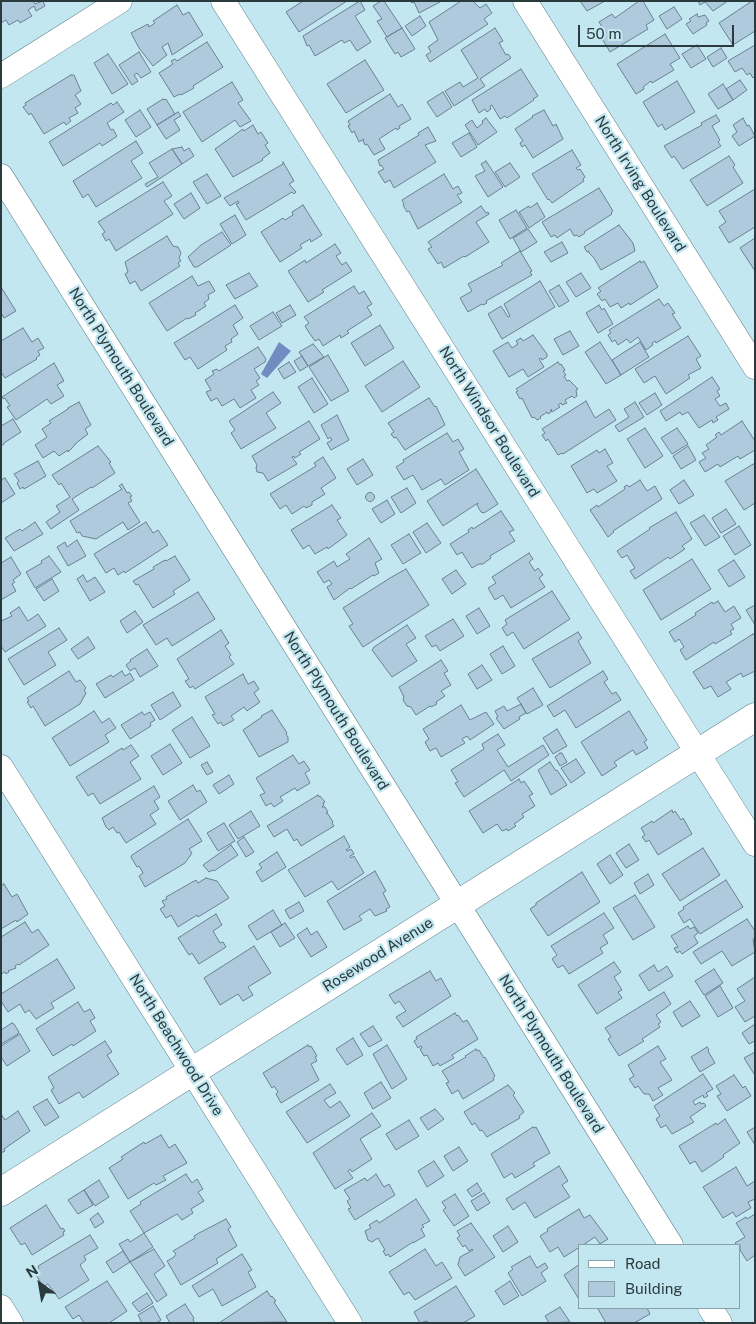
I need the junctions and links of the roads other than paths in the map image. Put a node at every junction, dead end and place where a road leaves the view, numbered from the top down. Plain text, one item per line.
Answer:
1 (120, 1) edge
2 (223, 1) edge
3 (525, 1) edge
4 (1, 76) edge
5 (1, 176) edge
6 (755, 367) edge
7 (755, 717) edge
8 (698, 753) junction
9 (1, 767) edge
10 (755, 844) edge
11 (458, 904) junction
12 (192, 1071) junction
13 (1, 1192) edge
14 (670, 1244) edge
15 (1, 1307) edge
16 (711, 1309) edge
17 (11, 1323) edge
18 (350, 1323) edge
19 (720, 1323) edge

1 - 4 street
2 - 8 street, North Windsor Boulevard
3 - 6 street, North Irving Boulevard
5 - 11 street, North Plymouth Boulevard
7 - 8 street, Rosewood Avenue
8 - 10 street, North Windsor Boulevard
8 - 11 street, Rosewood Avenue
9 - 12 street, North Beachwood Drive
11 - 12 street, Rosewood Avenue
11 - 14 street, North Plymouth Boulevard
12 - 13 street, Rosewood Avenue
12 - 18 street, North Beachwood Drive
15 - 17 street
16 - 19 street

